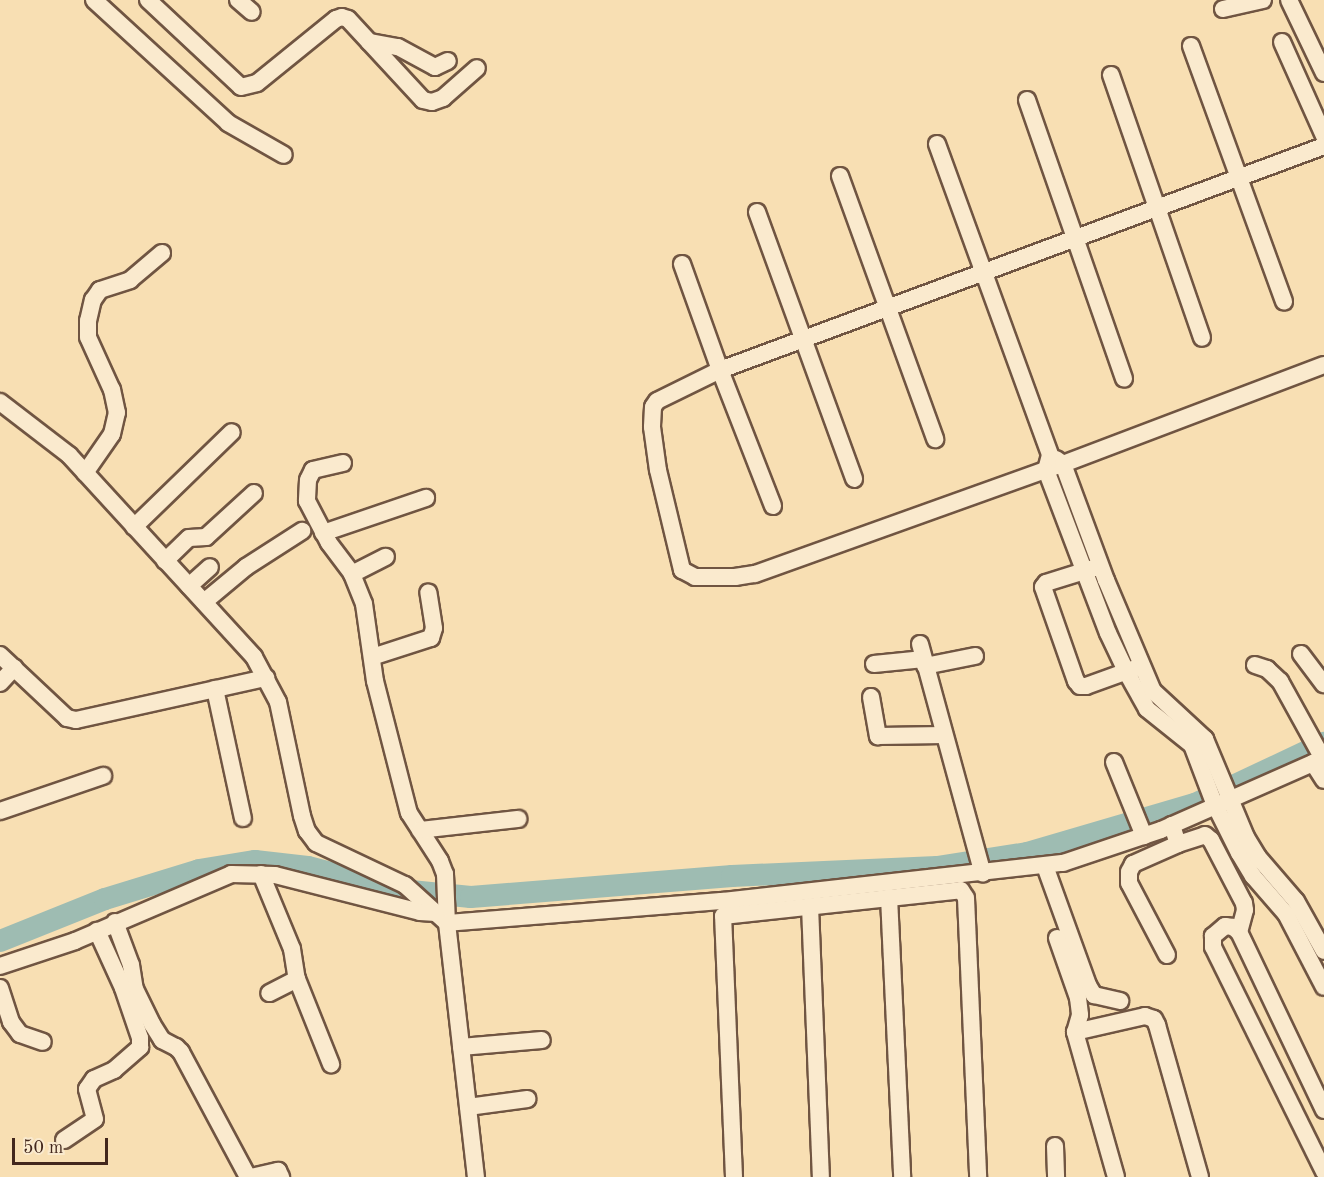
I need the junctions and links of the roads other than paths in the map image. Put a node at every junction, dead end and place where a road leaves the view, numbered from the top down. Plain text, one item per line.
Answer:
1 (94, 0) edge
2 (148, 0) edge
3 (238, 0) edge
4 (1263, 0) edge
5 (1289, 0) edge
6 (1223, 9) dead end
7 (252, 12) dead end
8 (369, 42) junction
9 (1282, 42) dead end
10 (1191, 46) dead end
11 (448, 61) dead end
12 (477, 68) dead end
13 (1324, 73) edge
14 (1111, 75) dead end
15 (1027, 100) dead end
16 (1324, 136) edge
17 (937, 144) dead end
18 (1324, 146) edge
19 (284, 155) dead end
20 (840, 176) dead end
21 (1240, 177) junction
22 (1158, 208) junction
23 (757, 212) dead end
24 (1074, 239) junction
25 (162, 253) dead end
26 (682, 264) dead end
27 (983, 273) junction
28 (1284, 302) dead end
29 (886, 309) junction
30 (1202, 338) dead end
31 (803, 339) junction
32 (1324, 365) edge
33 (720, 370) junction
34 (1124, 378) dead end
35 (0, 402) edge
36 (232, 432) dead end
37 (935, 439) dead end
38 (343, 463) dead end
39 (1053, 463) junction
40 (85, 472) junction
41 (854, 479) dead end
42 (254, 493) dead end
43 (426, 498) dead end
44 (774, 506) dead end
45 (134, 527) junction
46 (302, 531) dead end
47 (323, 532) junction
48 (386, 557) dead end
49 (165, 561) junction
50 (210, 567) dead end
51 (1093, 568) junction
52 (351, 574) junction
53 (189, 586) junction
54 (428, 592) dead end
55 (204, 602) junction
56 (1301, 654) dead end
57 (0, 655) edge
58 (923, 656) junction
59 (975, 656) dead end
60 (372, 657) junction
61 (874, 664) dead end
62 (1255, 665) dead end
63 (14, 668) junction
64 (1134, 669) junction
65 (266, 678) junction
66 (0, 683) edge
67 (1324, 684) edge
68 (215, 689) junction
69 (871, 697) dead end
70 (945, 735) junction
71 (1318, 754) edge
72 (1114, 762) dead end
73 (103, 776) dead end
74 (1324, 780) edge
75 (1215, 781) junction
76 (1231, 798) junction
77 (1215, 804) junction
78 (0, 812) edge
79 (243, 818) dead end
80 (518, 819) dead end
81 (1140, 825) junction
82 (1172, 825) junction
83 (420, 830) junction
84 (1178, 844) junction
85 (1045, 866) junction
86 (982, 871) junction
87 (261, 874) junction
88 (889, 897) junction
89 (810, 906) junction
90 (440, 912) junction
91 (115, 922) junction
92 (97, 931) junction
93 (1239, 932) junction
94 (1056, 938) dead end
95 (1324, 951) edge
96 (1167, 955) dead end
97 (0, 966) edge
98 (297, 979) junction
99 (1324, 987) edge
100 (0, 988) edge
101 (269, 993) dead end
102 (1120, 1001) dead end
103 (1075, 1032) junction
104 (542, 1040) dead end
105 (43, 1042) dead end
106 (461, 1047) junction
107 (331, 1064) dead end
108 (527, 1099) dead end
109 (468, 1107) junction
110 (1324, 1110) edge
111 (64, 1140) dead end
112 (1055, 1146) dead end
113 (1324, 1172) edge
114 (249, 1177) edge
115 (281, 1177) edge
116 (476, 1177) edge
117 (734, 1177) edge
118 (821, 1177) edge
119 (902, 1177) edge
120 (978, 1177) edge
121 (1056, 1177) edge
122 (1116, 1177) edge
123 (1200, 1177) edge

1 - 19 street
2 - 8 street
3 - 7 street
4 - 6 street
5 - 13 street
8 - 11 street
8 - 12 street
9 - 16 street
10 - 21 street
14 - 22 street
15 - 24 street
17 - 27 street
18 - 21 street
20 - 29 street
21 - 22 street
21 - 28 street
22 - 24 street
22 - 30 street
23 - 31 street
24 - 27 street
24 - 34 street
25 - 40 street
26 - 33 street
27 - 29 street
27 - 39 street
29 - 31 street
29 - 37 street
31 - 33 street
31 - 41 street
32 - 39 street
33 - 39 street
33 - 44 street
35 - 40 street
36 - 45 street
38 - 47 street
39 - 51 street
40 - 45 street
42 - 49 street
43 - 47 street
45 - 49 street
46 - 55 street
47 - 52 street
48 - 52 street
49 - 53 street
50 - 53 street
51 - 64 street
51 - 64 street
52 - 60 street
53 - 55 street
54 - 60 street
55 - 65 street
56 - 67 street
57 - 63 street
58 - 59 street
58 - 61 street
58 - 70 street
60 - 83 street
62 - 71 street
63 - 66 street
63 - 68 street
64 - 75 street
65 - 68 street
65 - 90 street
68 - 79 street
69 - 70 street
70 - 86 street
71 - 74 street
71 - 76 street
72 - 81 street
73 - 78 street
75 - 76 street
75 - 77 street
76 - 77 street
76 - 95 street
77 - 82 street
77 - 99 street
80 - 83 street
81 - 82 street
81 - 85 street
82 - 84 street
83 - 90 street
84 - 93 street
84 - 96 street
85 - 86 street
85 - 102 street
86 - 90 street
87 - 90 street
87 - 91 street
87 - 98 street
88 - 89 street
88 - 119 street
88 - 120 street
89 - 117 street
89 - 118 street
90 - 106 street
91 - 92 street
91 - 114 street
92 - 97 street
92 - 111 street
93 - 110 street
93 - 113 street
94 - 103 street
98 - 101 street
98 - 107 street
100 - 105 street
103 - 122 street
103 - 123 street
104 - 106 street
106 - 109 street
108 - 109 street
109 - 116 street
112 - 121 street
114 - 115 street

